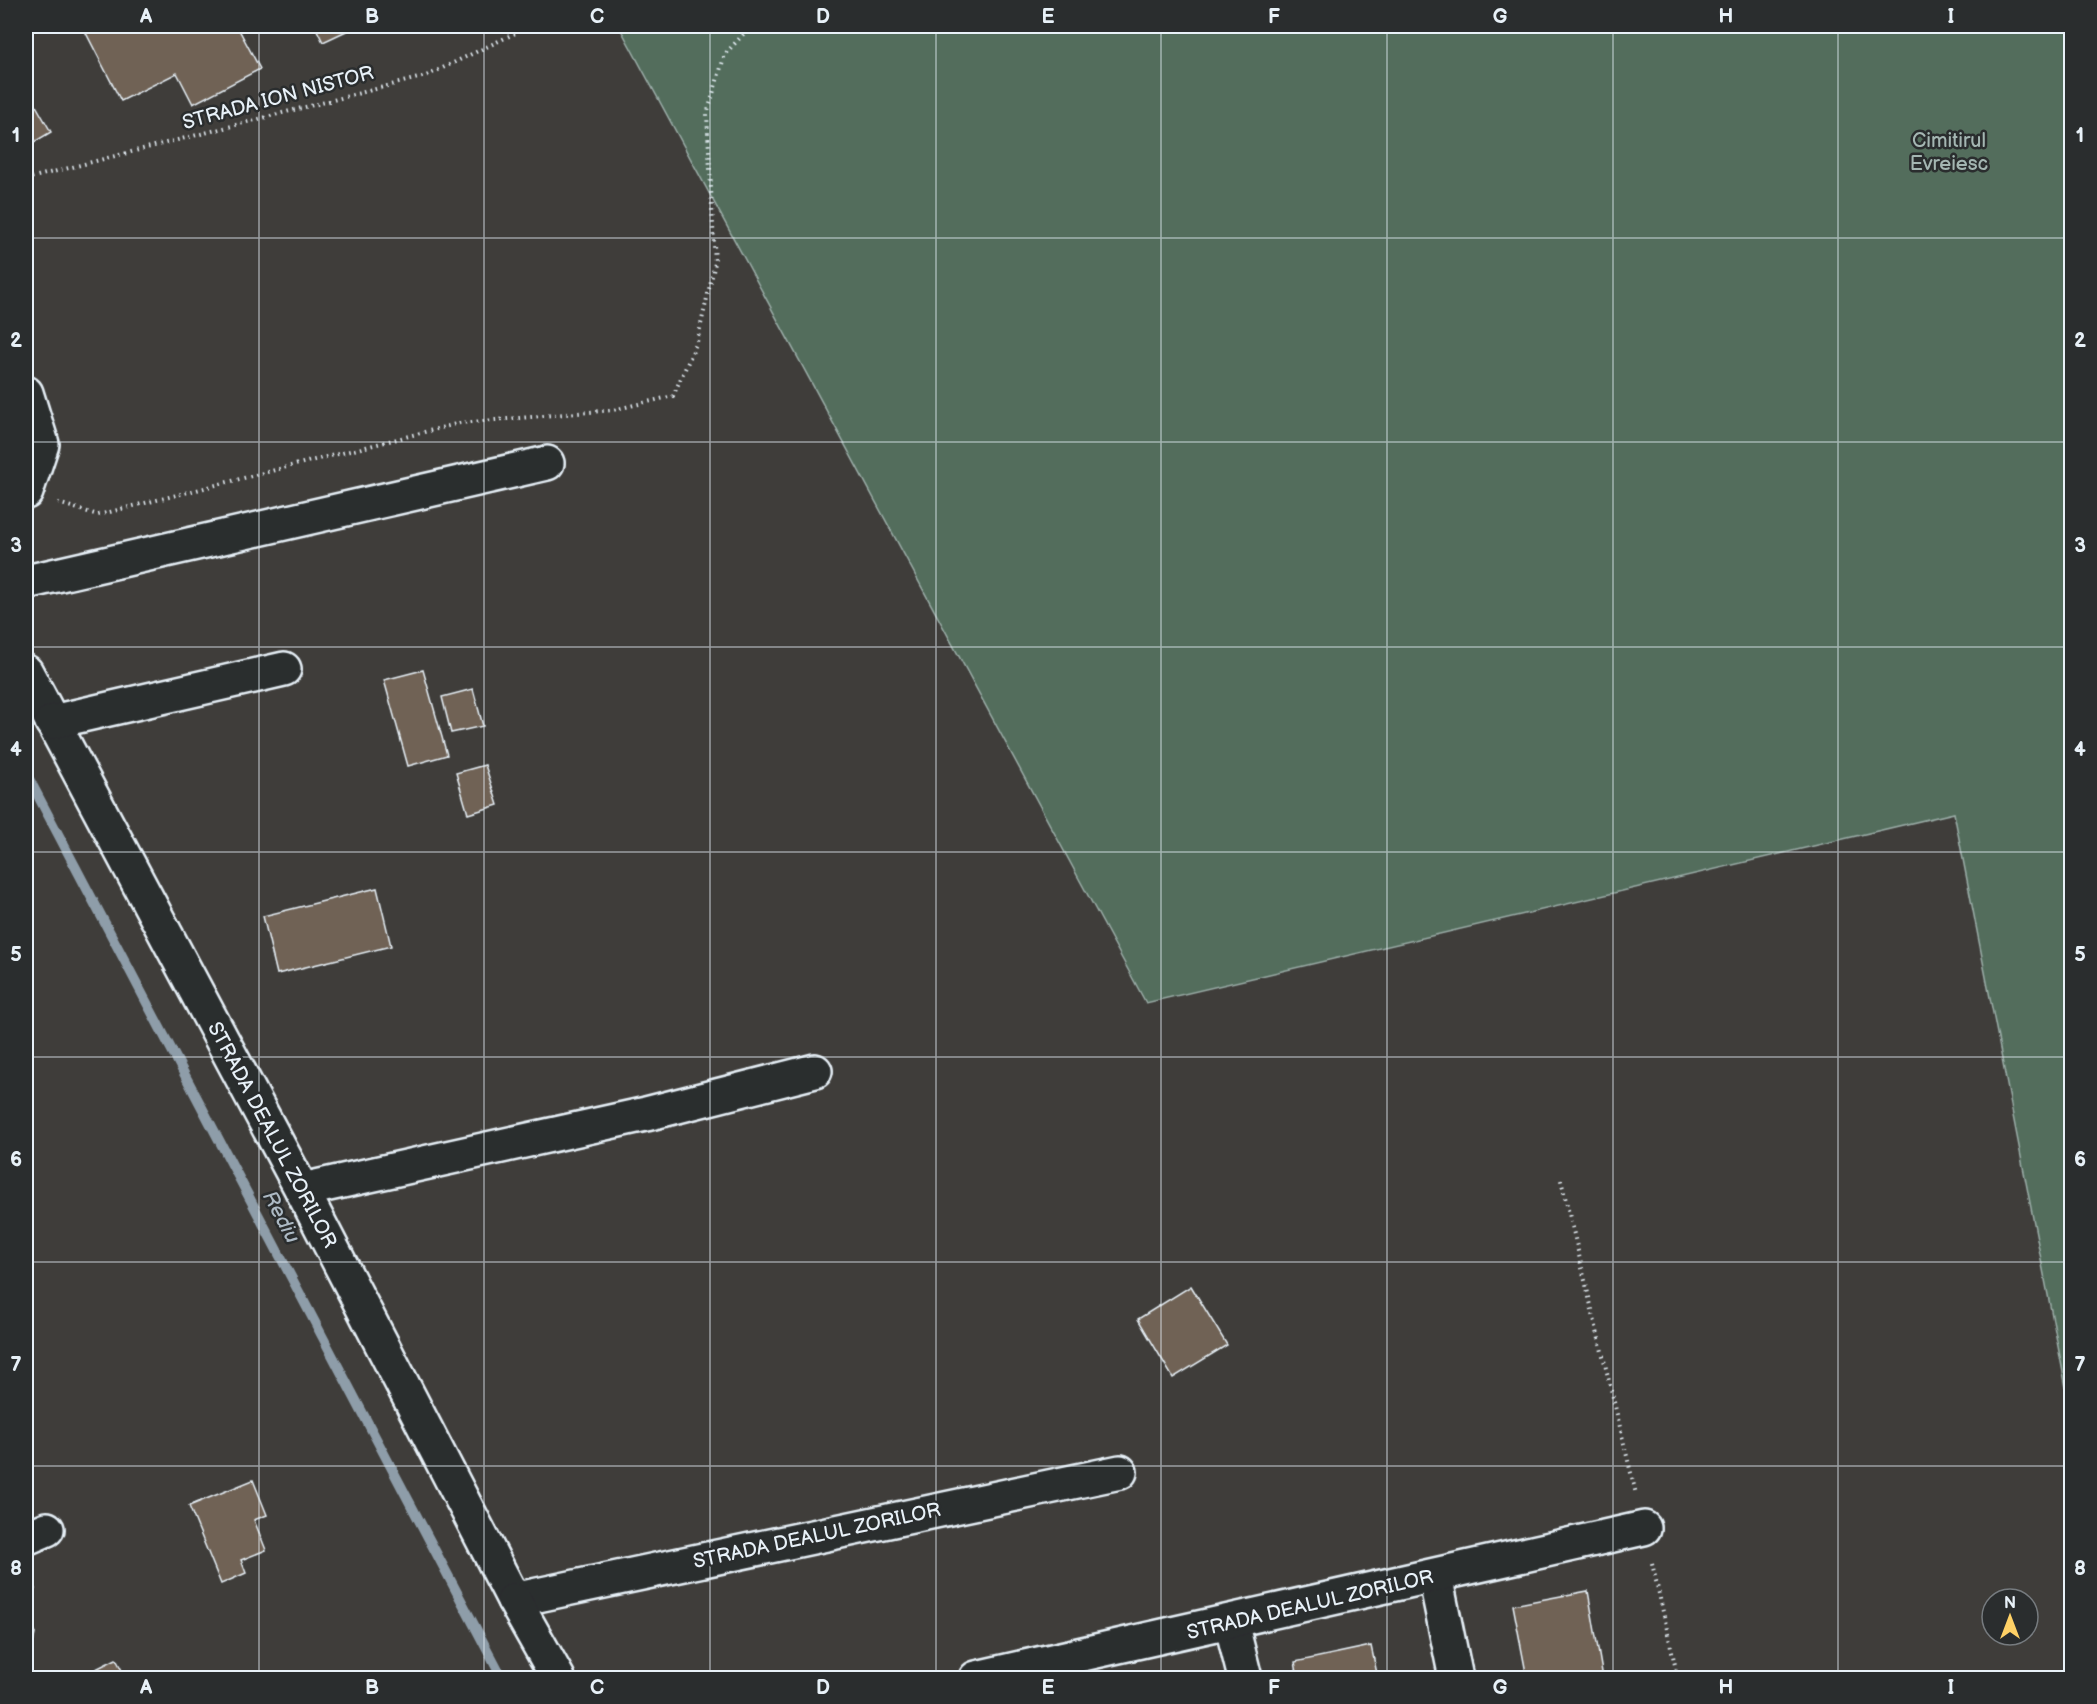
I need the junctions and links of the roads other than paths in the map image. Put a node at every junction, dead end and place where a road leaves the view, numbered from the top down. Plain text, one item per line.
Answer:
1 (26, 393) edge
2 (547, 463) dead end
3 (26, 492) edge
4 (26, 582) edge
5 (284, 669) dead end
6 (26, 672) edge
7 (52, 722) junction
8 (815, 1071) dead end
9 (302, 1190) junction
10 (1120, 1472) dead end
11 (1644, 1528) road end
12 (1435, 1576) junction
13 (514, 1600) junction
14 (1231, 1622) junction
15 (1065, 1670) edge
16 (558, 1678) edge
17 (976, 1678) edge
18 (1245, 1678) edge
19 (1456, 1678) edge

1 - 3 street
2 - 4 street
5 - 7 street
6 - 7 street, STRADA DEALUL ZORILOR
7 - 9 street, STRADA DEALUL ZORILOR
8 - 9 street
9 - 13 street, STRADA DEALUL ZORILOR
10 - 13 street, STRADA DEALUL ZORILOR
11 - 12 street, STRADA DEALUL ZORILOR
12 - 14 street, STRADA DEALUL ZORILOR
12 - 19 street
13 - 16 street, STRADA DEALUL ZORILOR
14 - 15 street, STRADA DEALUL ZORILOR
14 - 18 street
15 - 17 street, STRADA DEALUL ZORILOR

